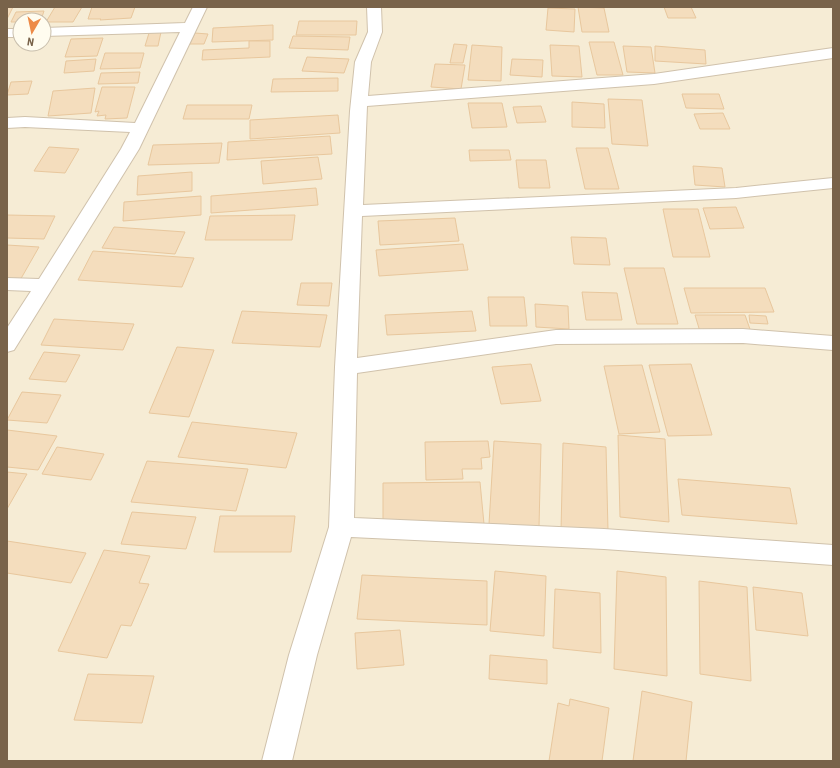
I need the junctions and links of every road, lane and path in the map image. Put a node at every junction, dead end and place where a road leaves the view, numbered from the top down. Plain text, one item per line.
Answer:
1 (200, 7) edge
2 (374, 7) edge
3 (190, 27) junction
4 (52, 32) edge
5 (833, 53) edge
6 (359, 102) junction
7 (7, 123) edge
8 (141, 128) junction
9 (833, 183) edge
10 (353, 211) junction
11 (7, 284) edge
12 (44, 284) junction
13 (833, 343) edge
14 (7, 345) edge
15 (346, 368) junction
16 (341, 527) junction
17 (833, 555) edge
18 (277, 761) edge

1 - 3 street
2 - 6 street
3 - 4 street
3 - 8 street
5 - 6 street
6 - 10 street
7 - 8 street
8 - 12 street
9 - 10 street
10 - 15 street
11 - 12 street
12 - 14 street
13 - 15 street
15 - 16 street
16 - 17 street
16 - 18 street

